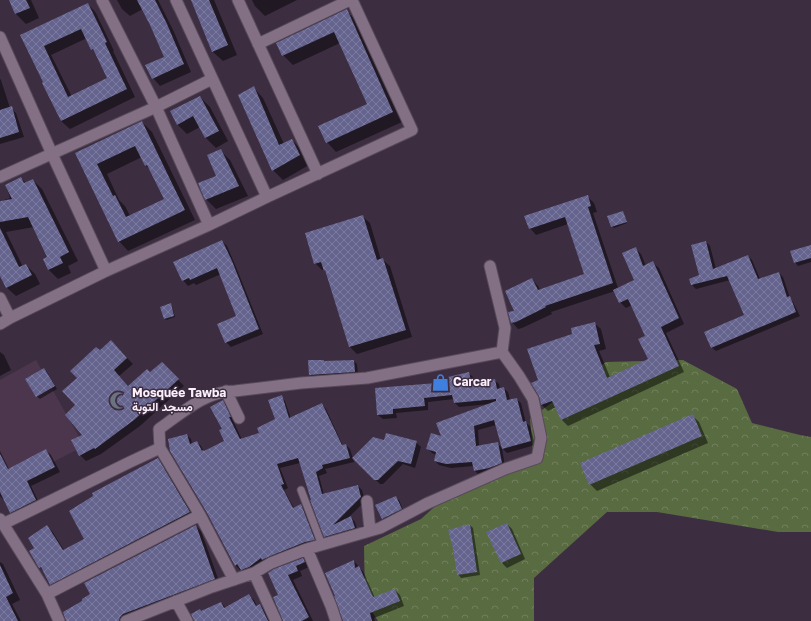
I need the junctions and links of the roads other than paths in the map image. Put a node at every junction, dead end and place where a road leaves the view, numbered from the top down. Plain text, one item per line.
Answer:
1 (102, 0) edge
2 (176, 0) edge
3 (238, 0) edge
4 (351, 0) edge
5 (0, 37) edge
6 (258, 44) junction
7 (212, 79) junction
8 (156, 107) junction
9 (52, 154) junction
10 (318, 174) junction
11 (0, 177) edge
12 (266, 197) junction
13 (209, 225) junction
14 (490, 266) dead end
15 (106, 271) junction
16 (0, 298) edge
17 (10, 318) junction
18 (0, 324) edge
19 (502, 352) junction
20 (226, 390) junction
21 (239, 418) dead end
22 (160, 448) junction
23 (301, 490) dead end
24 (367, 501) dead end
25 (200, 515) junction
26 (1, 522) edge
27 (370, 530) junction
28 (322, 544) junction
29 (307, 549) junction
30 (254, 572) junction
31 (234, 580) junction
32 (47, 594) junction
33 (176, 601) junction
34 (59, 621) edge
35 (126, 621) edge
36 (187, 621) edge
37 (276, 621) edge
38 (336, 621) edge

1 - 8 street
2 - 7 street
3 - 6 street
4 - 6 street
4 - 10 street
5 - 9 street
6 - 10 street
7 - 8 street
7 - 12 street
8 - 9 street
8 - 13 street
9 - 11 street
9 - 15 street
10 - 12 street
12 - 13 street
13 - 15 street
14 - 19 street
15 - 17 street
16 - 17 street
17 - 18 street
19 - 20 street
19 - 27 street
20 - 21 street
20 - 22 street
22 - 25 street
22 - 26 street
23 - 28 lane
24 - 27 street
25 - 31 street
25 - 32 street
26 - 32 street
27 - 28 street
28 - 29 street
29 - 30 street
29 - 38 street
30 - 31 street
30 - 37 street
31 - 33 street
32 - 34 street
33 - 35 street
33 - 36 street

